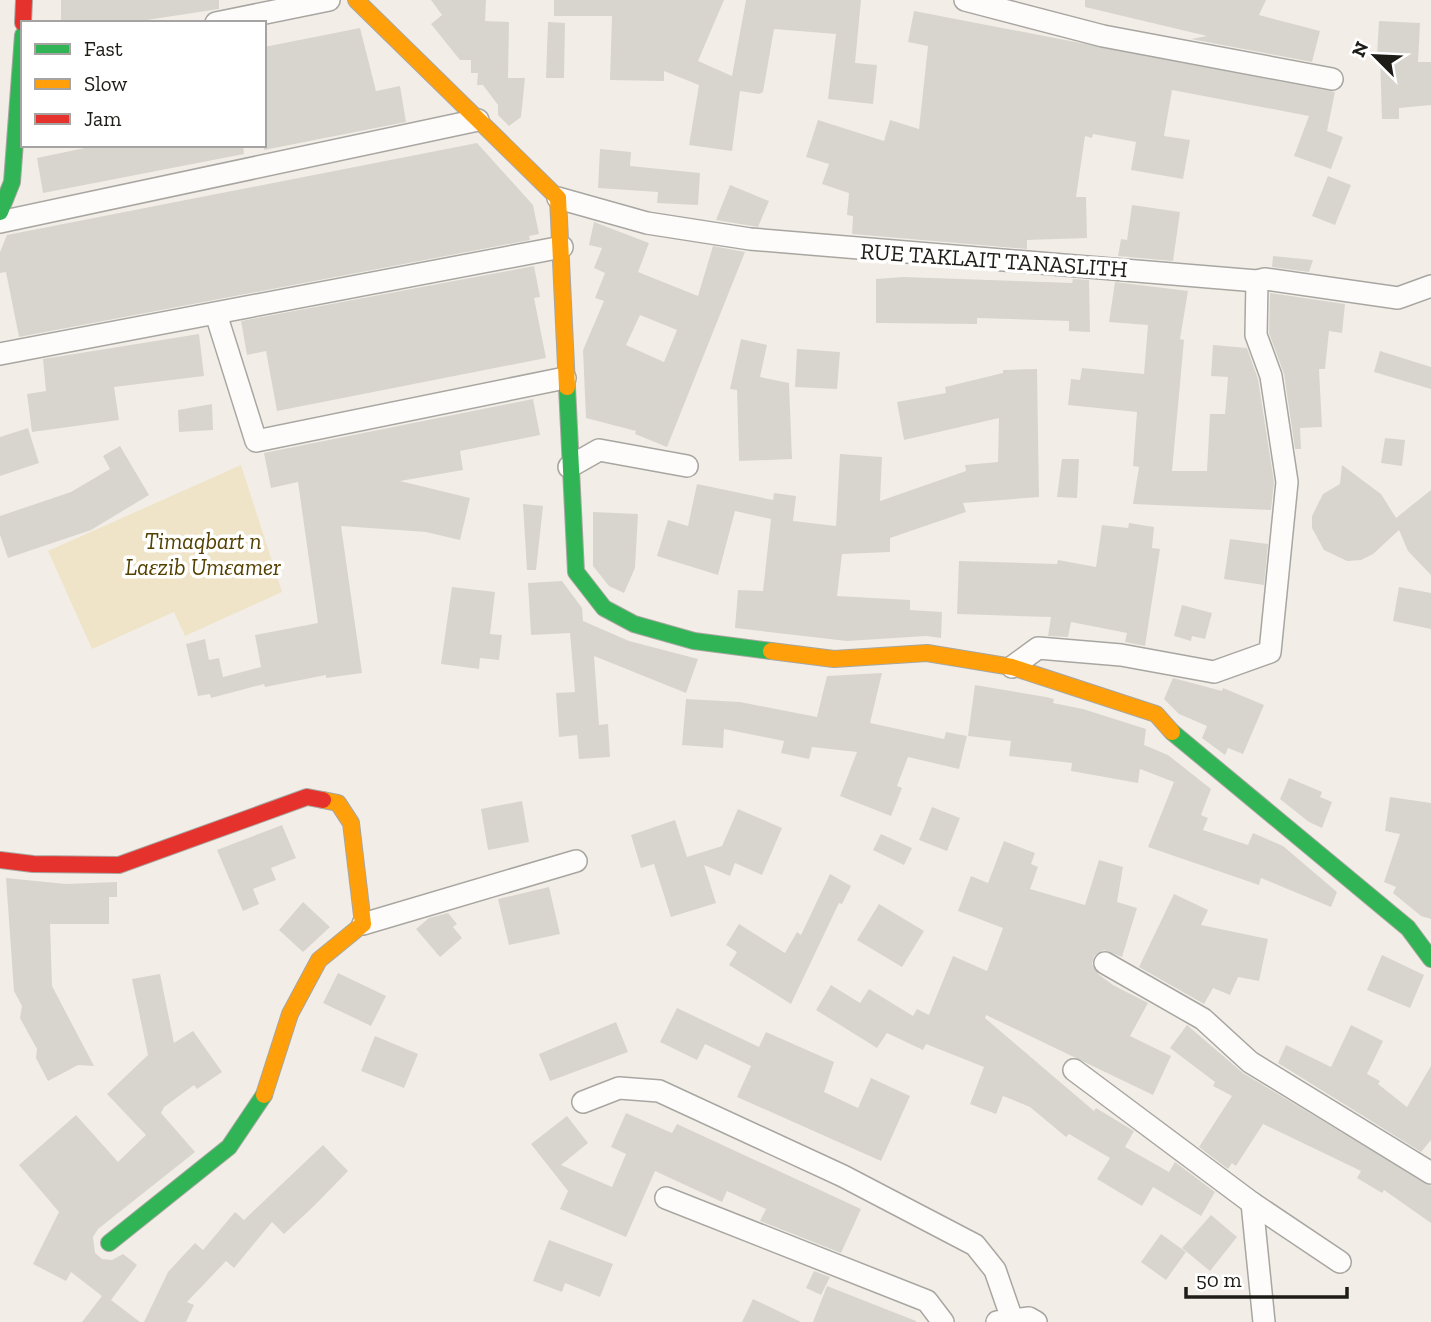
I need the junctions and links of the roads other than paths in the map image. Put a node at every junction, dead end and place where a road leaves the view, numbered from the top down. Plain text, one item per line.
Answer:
1 (24, 0) edge
2 (329, 0) edge
3 (356, 0) edge
4 (965, 0) edge
5 (23, 21) edge
6 (226, 21) edge
7 (21, 74) edge
8 (1332, 79) dead end
9 (478, 120) junction
10 (558, 198) junction
11 (0, 212) edge
12 (0, 222) edge
13 (562, 247) junction
14 (1257, 281) junction
15 (1431, 286) edge
16 (216, 314) junction
17 (0, 354) edge
18 (565, 378) junction
19 (687, 466) dead end
20 (569, 467) junction
21 (1012, 667) junction
22 (0, 860) edge
23 (576, 861) dead end
24 (363, 924) junction
25 (1431, 959) edge
26 (1105, 963) dead end
27 (1074, 1070) dead end
28 (583, 1102) dead end
29 (1431, 1173) edge
30 (666, 1198) dead end
31 (1252, 1203) junction
32 (109, 1243) dead end
33 (1340, 1262) dead end
34 (1004, 1321) edge
35 (943, 1322) edge
36 (1036, 1322) edge
37 (1264, 1322) edge

1 - 5 street
2 - 6 street
3 - 9 street
4 - 8 street
7 - 11 street
9 - 10 street
9 - 12 street
10 - 13 street
10 - 14 street, RUE TAKLAIT TANASLITH
13 - 16 street
13 - 18 street
14 - 15 street, RUE TAKLAIT TANASLITH
14 - 21 street
16 - 17 street
16 - 18 street
18 - 20 street
19 - 20 street
20 - 21 street
21 - 25 street
22 - 24 street
23 - 24 street
24 - 32 street
26 - 29 street
27 - 31 street
28 - 34 street
30 - 35 street
31 - 33 street
31 - 37 street
34 - 36 street

